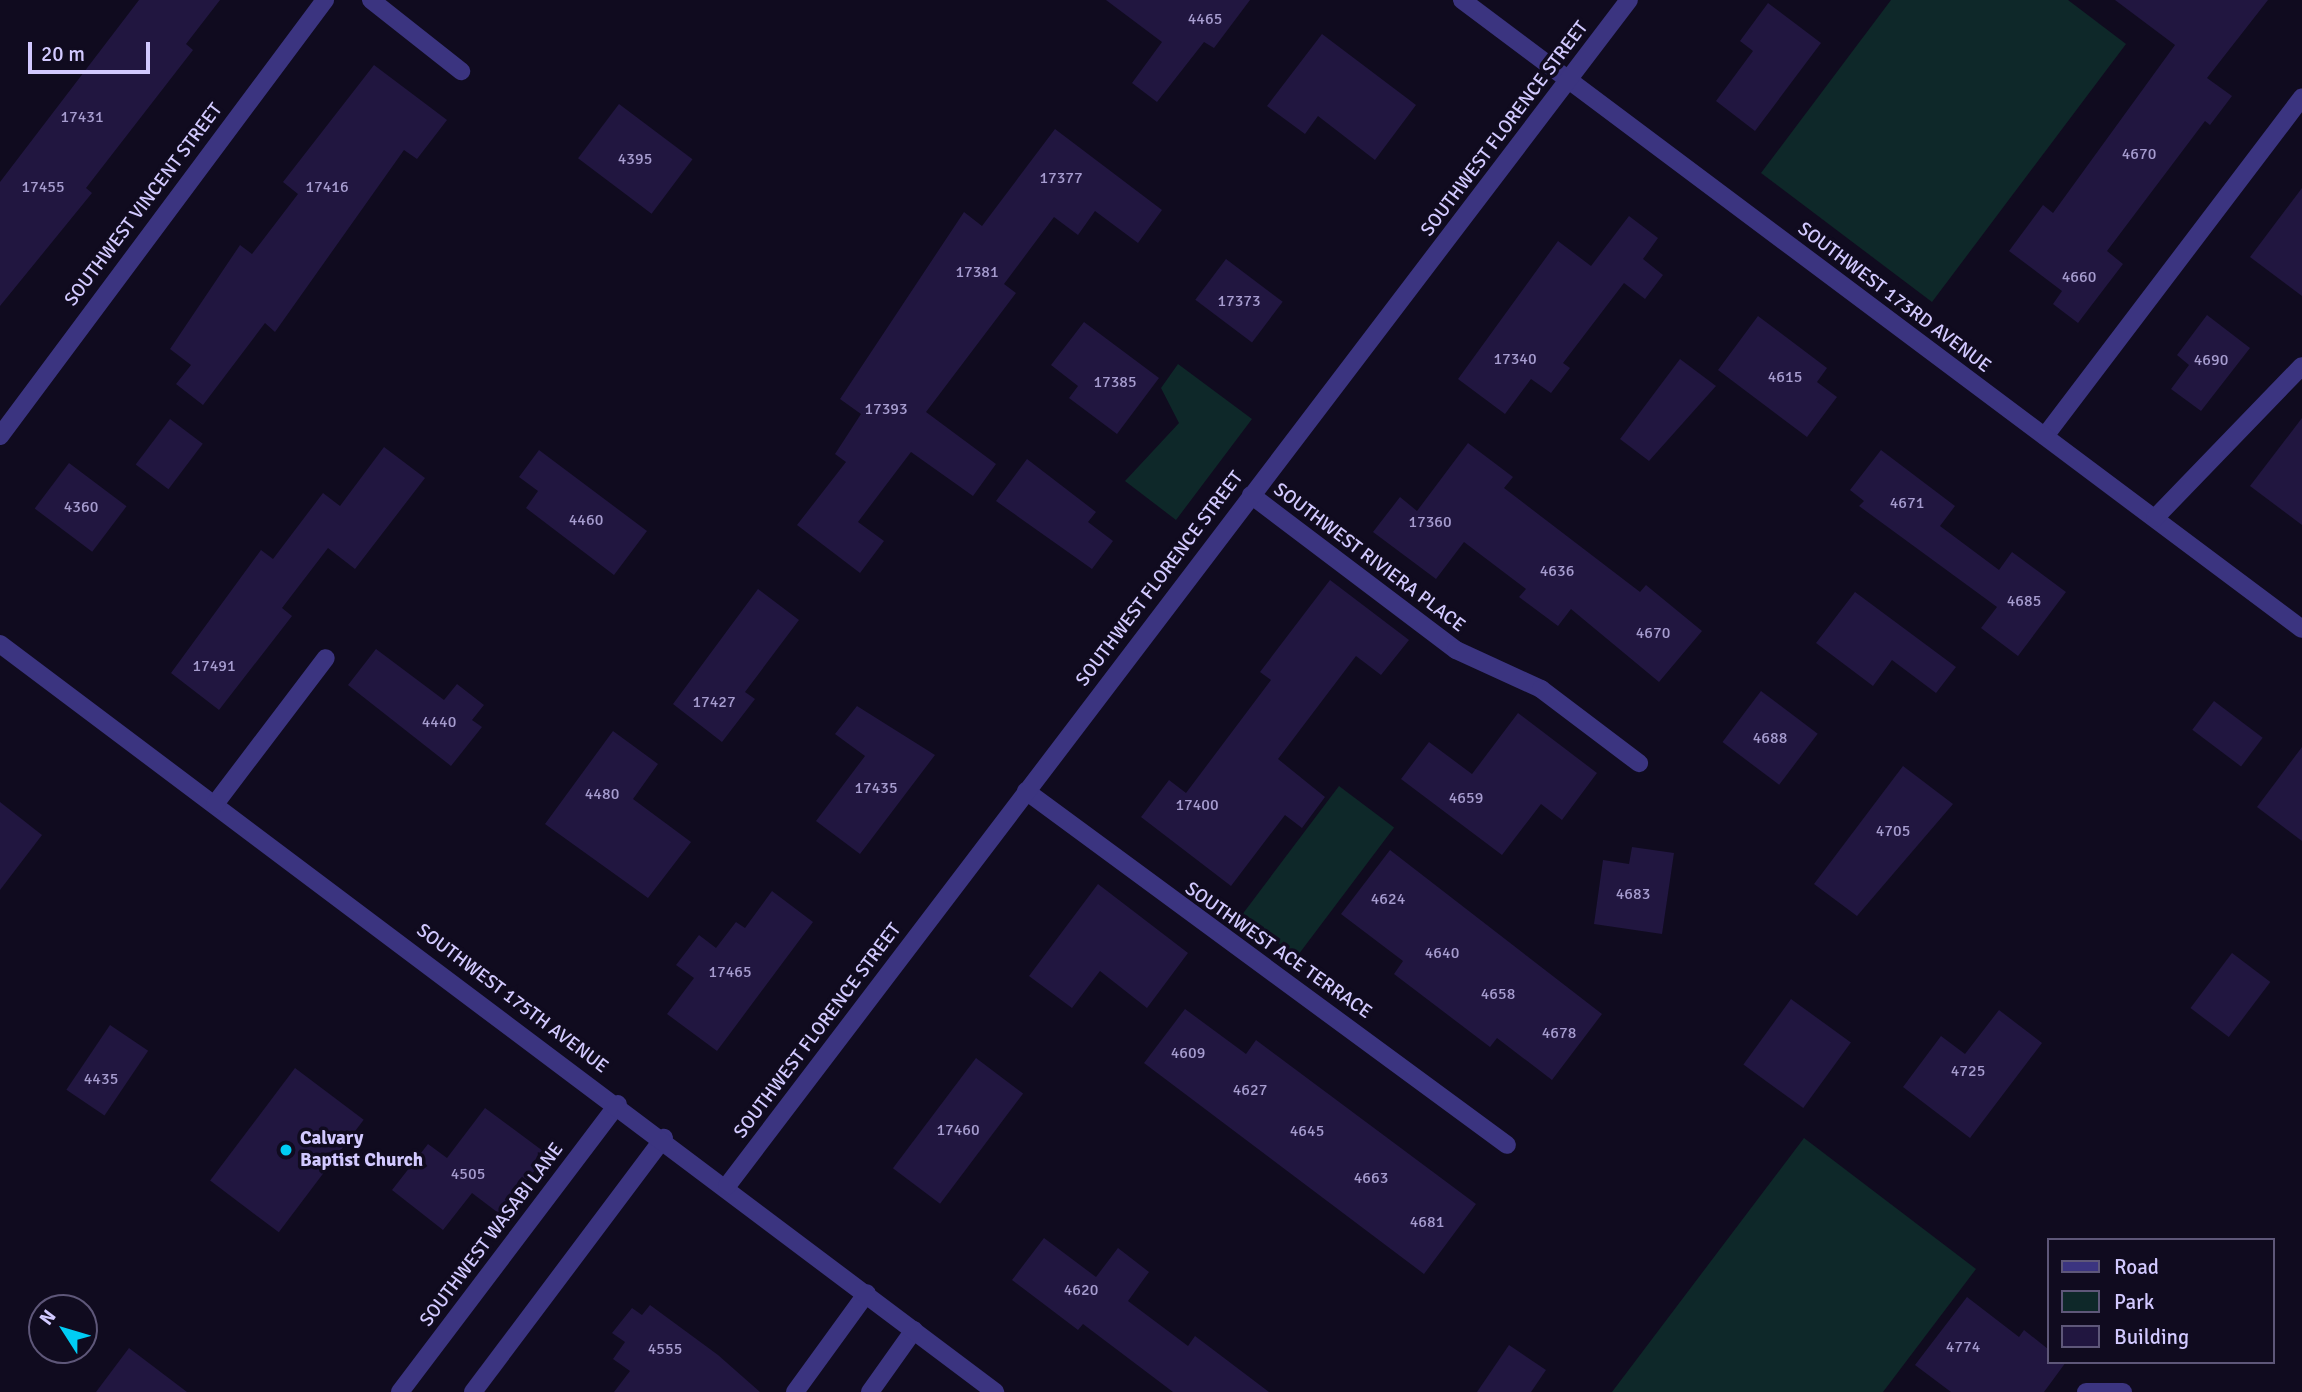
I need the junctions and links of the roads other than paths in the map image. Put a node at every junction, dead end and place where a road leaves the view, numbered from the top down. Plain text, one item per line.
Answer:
1 (326, 0) edge
2 (371, 0) edge
3 (1462, 0) edge
4 (1629, 0) edge
5 (461, 71) dead end
6 (1568, 81) junction
7 (2302, 97) edge
8 (2302, 366) edge
9 (0, 436) edge
10 (2045, 436) junction
11 (1251, 495) junction
12 (2155, 517) junction
13 (2302, 628) edge
14 (0, 644) edge
15 (326, 658) dead end
16 (1639, 763) dead end
17 (1026, 791) junction
18 (215, 804) junction
19 (618, 1104) junction
20 (664, 1138) junction
21 (1507, 1145) dead end
22 (727, 1186) junction
23 (867, 1293) junction
24 (914, 1330) junction
25 (400, 1392) edge
26 (472, 1392) edge
27 (795, 1392) edge
28 (870, 1392) edge
29 (995, 1392) edge
30 (2086, 1392) edge
31 (2123, 1392) edge

1 - 9 street, SOUTHWEST VINCENT STREET
2 - 5 street
3 - 6 street, SOUTHWEST 173RD AVENUE
4 - 6 street, SOUTHWEST FLORENCE STREET
6 - 10 street, SOUTHWEST 173RD AVENUE
6 - 11 street, SOUTHWEST FLORENCE STREET
7 - 10 street
8 - 12 street
10 - 12 street, SOUTHWEST 173RD AVENUE
11 - 16 street, SOUTHWEST RIVIERA PLACE
11 - 17 street, SOUTHWEST FLORENCE STREET
12 - 13 street, SOUTHWEST 173RD AVENUE
14 - 18 street, SOUTHWEST 175TH AVENUE
15 - 18 street
17 - 21 street, SOUTHWEST ACE TERRACE
17 - 22 street, SOUTHWEST FLORENCE STREET
18 - 19 street, SOUTHWEST 175TH AVENUE
19 - 20 street, SOUTHWEST 175TH AVENUE
19 - 25 street, SOUTHWEST WASABI LANE
20 - 22 street, SOUTHWEST 175TH AVENUE
20 - 26 street
22 - 23 street, SOUTHWEST 175TH AVENUE
23 - 24 street, SOUTHWEST 175TH AVENUE
23 - 27 street
24 - 28 street
24 - 29 street, SOUTHWEST 175TH AVENUE
30 - 31 street

